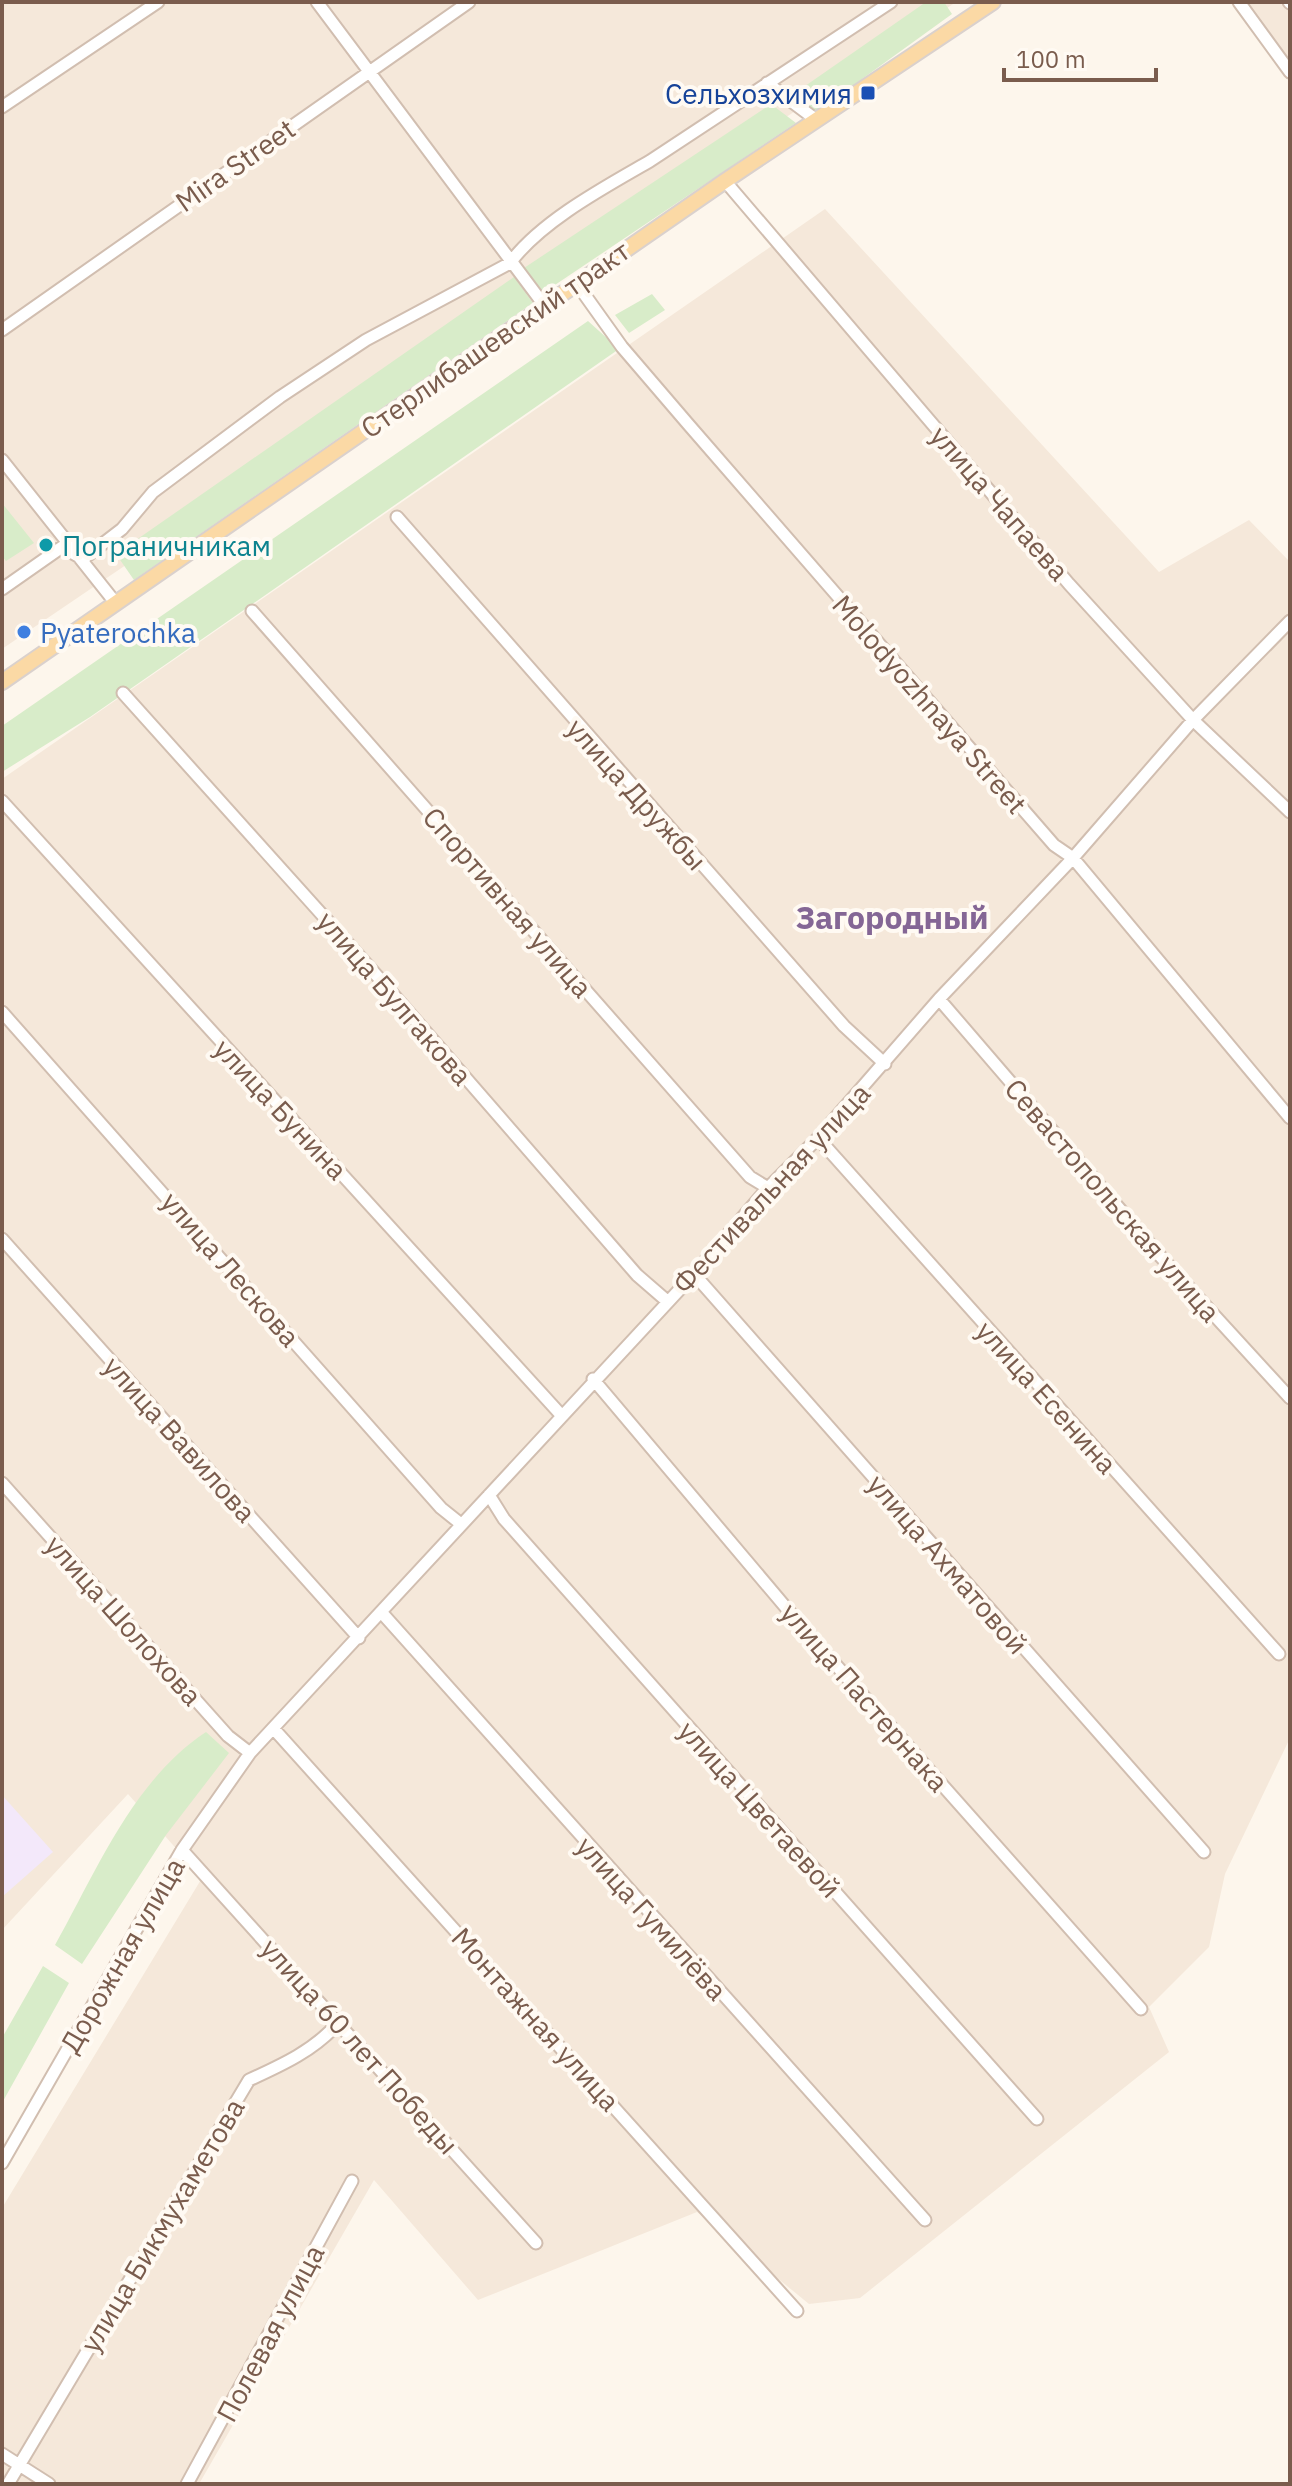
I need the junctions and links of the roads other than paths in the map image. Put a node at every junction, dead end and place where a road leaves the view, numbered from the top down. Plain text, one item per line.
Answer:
1 (158, 2) edge
2 (317, 2) edge
3 (469, 2) edge
4 (891, 2) edge
5 (993, 2) edge
6 (1239, 2) edge
7 (369, 70) junction
8 (1290, 72) edge
9 (767, 83) junction
10 (2, 107) edge
11 (815, 119) junction
12 (725, 181) junction
13 (510, 263) junction
14 (577, 284) junction
15 (544, 305) junction
16 (2, 330) edge
17 (2, 460) edge
18 (397, 517) dead end
19 (83, 559) junction
20 (2, 589) edge
21 (114, 601) junction
22 (252, 611) dead end
23 (1290, 621) edge
24 (2, 682) edge
25 (123, 693) dead end
26 (1193, 720) junction
27 (2, 801) edge
28 (1290, 812) edge
29 (1073, 858) junction
30 (939, 999) junction
31 (2, 1012) edge
32 (885, 1064) junction
33 (1290, 1118) edge
34 (818, 1138) junction
35 (768, 1188) junction
36 (2, 1239) edge
37 (694, 1274) junction
38 (667, 1301) junction
39 (593, 1379) junction
40 (1290, 1398) edge
41 (562, 1416) junction
42 (2, 1483) edge
43 (489, 1495) junction
44 (461, 1524) junction
45 (382, 1613) junction
46 (359, 1638) junction
47 (1279, 1654) dead end
48 (273, 1728) junction
49 (250, 1753) junction
50 (182, 1850) junction
51 (1204, 1852) dead end
52 (1141, 2009) dead end
53 (339, 2022) junction
54 (1037, 2119) dead end
55 (2, 2163) edge
56 (352, 2181) dead end
57 (925, 2220) dead end
58 (536, 2243) dead end
59 (797, 2311) dead end
60 (2, 2454) edge
61 (19, 2464) junction
62 (8, 2484) edge
63 (49, 2484) edge
64 (187, 2484) edge

1 - 10 street
2 - 7 street
3 - 7 street, Mira Street
4 - 9 street
5 - 11 main road, Стерлибашевский тракт
6 - 8 street
7 - 13 street
7 - 16 street, Mira Street
9 - 11 street
9 - 13 street
11 - 12 main road, Стерлибашевский тракт
12 - 14 main road, Стерлибашевский тракт
12 - 26 street, улица Чапаева
13 - 15 street
13 - 19 street
14 - 15 main road, Стерлибашевский тракт
14 - 29 street, Molodyozhnaya Street
15 - 21 main road, Стерлибашевский тракт
17 - 19 street
18 - 32 street, улица Дружбы
19 - 20 street
19 - 21 street
21 - 24 main road, Стерлибашевский тракт
22 - 35 street, Спортивная улица
23 - 26 street, Фестивальная улица
25 - 38 street, улица Булгакова
26 - 28 street, улица Чапаева
26 - 29 street, Фестивальная улица
27 - 41 street, улица Бунина
29 - 30 street, Фестивальная улица
29 - 33 street, Molodyozhnaya Street
30 - 32 street, Фестивальная улица
30 - 40 street, Севастопольская улица
31 - 44 street, улица Лескова
32 - 34 street, Фестивальная улица
34 - 35 street, Фестивальная улица
34 - 47 street, улица Есенина
35 - 37 street, Фестивальная улица
36 - 46 street, улица Вавилова
37 - 38 street, Фестивальная улица
37 - 51 street, улица Ахматовой
38 - 39 street, Фестивальная улица
39 - 41 street, Фестивальная улица
39 - 52 street, улица Пастернака
41 - 43 street, Фестивальная улица
42 - 49 street, улица Шолохова
43 - 44 street, Фестивальная улица
43 - 54 street, улица Цветаевой
44 - 45 street, Фестивальная улица
45 - 46 street, Фестивальная улица
45 - 57 street, улица Гумилёва
46 - 48 street, Фестивальная улица
48 - 49 street, Фестивальная улица
48 - 59 street, Монтажная улица
49 - 50 street, Дорожная улица
50 - 53 street, улица 60 лет Победы
50 - 55 street, Дорожная улица
53 - 58 street, улица 60 лет Победы
53 - 61 street, улица Бикмухаметова
56 - 64 street, Полевая улица
60 - 61 street
61 - 62 street, улица Бикмухаметова
61 - 63 street

